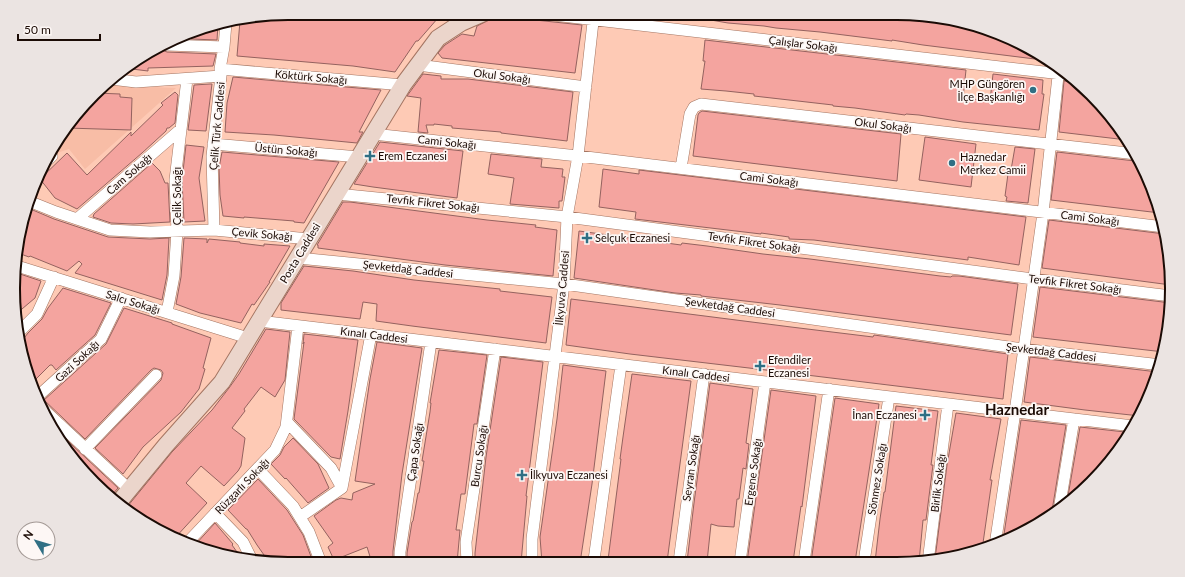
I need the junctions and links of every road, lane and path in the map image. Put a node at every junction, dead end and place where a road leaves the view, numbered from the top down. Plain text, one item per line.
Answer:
1 (468, 20) edge
2 (594, 20) edge
3 (620, 20) edge
4 (226, 27) edge
5 (175, 45) edge
6 (224, 47) junction
7 (418, 65) junction
8 (1054, 70) edge
9 (220, 73) junction
10 (1059, 74) edge
11 (187, 79) junction
12 (118, 81) edge
13 (403, 85) junction
14 (586, 87) junction
15 (180, 129) junction
16 (373, 134) junction
17 (213, 144) junction
18 (1050, 144) junction
19 (1128, 153) edge
20 (578, 156) junction
21 (359, 157) junction
22 (681, 168) junction
23 (337, 194) junction
24 (34, 203) edge
25 (1043, 213) junction
26 (567, 217) junction
27 (77, 219) junction
28 (1158, 226) edge
29 (214, 230) junction
30 (177, 232) junction
31 (310, 238) junction
32 (298, 258) junction
33 (21, 267) edge
34 (54, 277) junction
35 (1033, 279) junction
36 (564, 284) junction
37 (1165, 295) edge
38 (121, 298) junction
39 (167, 312) junction
40 (259, 321) junction
41 (298, 326) junction
42 (23, 328) edge
43 (371, 334) junction
44 (248, 338) junction
45 (431, 342) junction
46 (495, 349) junction
47 (1023, 349) junction
48 (556, 357) junction
49 (621, 364) junction
50 (1154, 364) edge
51 (704, 374) junction
52 (156, 375) dead end
53 (764, 382) junction
54 (829, 390) junction
55 (41, 393) edge
56 (889, 397) junction
57 (948, 404) junction
58 (1015, 412) junction
59 (1074, 419) junction
60 (54, 420) edge
61 (286, 422) junction
62 (1128, 425) edge
63 (85, 449) junction
64 (258, 469) junction
65 (342, 488) junction
66 (130, 490) junction
67 (122, 499) edge
68 (1060, 502) edge
69 (215, 513) junction
70 (300, 517) junction
71 (996, 538) edge
72 (191, 539) edge
73 (249, 554) edge
74 (929, 555) edge
75 (319, 557) edge
76 (400, 557) edge
77 (467, 557) edge
78 (532, 557) edge
79 (594, 557) edge
80 (680, 557) edge
81 (741, 557) edge
82 (805, 557) edge
83 (865, 557) edge

1 - 7 main road, Posta Caddesi
2 - 14 street, İlkyuva Caddesi
3 - 8 street, Çalışlar Sokağı
4 - 6 street, Çelik Türk Caddesi
5 - 6 street
6 - 9 street, Çelik Türk Caddesi
7 - 13 main road, Posta Caddesi
7 - 14 street, Okul Sokağı
9 - 11 street, Köktürk Sokağı
9 - 13 street, Köktürk Sokağı
9 - 17 street, Çelik Türk Caddesi
10 - 18 street
11 - 12 street, Köktürk Sokağı
11 - 15 street, Çelik Sokağı
13 - 16 main road, Posta Caddesi
14 - 20 street, İlkyuva Caddesi
15 - 27 street, Cam Sokağı
15 - 30 street, Çelik Sokağı
16 - 20 street, Cami Sokağı
16 - 21 main road, Posta Caddesi
17 - 21 street, Üstün Sokağı
17 - 29 street, Çelik Türk Caddesi
18 - 19 street, Okul Sokağı
18 - 22 street, Okul Sokağı
18 - 25 street
20 - 22 street, Cami Sokağı
20 - 26 street, İlkyuva Caddesi
21 - 23 main road, Posta Caddesi
22 - 25 street, Cami Sokağı
23 - 26 street, Tevfik Fikret Sokağı
23 - 31 main road, Posta Caddesi
24 - 27 street, Çevik Sokağı
25 - 28 street, Cami Sokağı
25 - 35 street
26 - 35 street, Tevfik Fikret Sokağı
26 - 36 street, İlkyuva Caddesi
27 - 30 street, Çevik Sokağı
29 - 30 street, Çevik Sokağı
29 - 31 street, Çevik Sokağı
30 - 39 street, Çelik Sokağı
31 - 32 main road, Posta Caddesi
32 - 36 street, Şevketdağ Caddesi
32 - 40 main road, Posta Caddesi
33 - 34 street, Salcı Sokağı
34 - 38 street, Salcı Sokağı
34 - 42 street
35 - 37 street, Tevfik Fikret Sokağı
35 - 47 street
36 - 47 street, Şevketdağ Caddesi
36 - 48 street, İlkyuva Caddesi
38 - 39 street, Salcı Sokağı
38 - 55 street, Gazi Sokağı
39 - 44 street, Salcı Sokağı
40 - 41 street, Kınalı Caddesi
40 - 44 main road, Posta Caddesi
41 - 43 street, Kınalı Caddesi
41 - 61 street, Rüzgarlı Sokağı
43 - 45 street, Kınalı Caddesi
43 - 65 street
44 - 66 main road, Posta Caddesi
45 - 46 street, Kınalı Caddesi
45 - 76 street, Çapa Sokağı
46 - 48 street, Kınalı Caddesi
46 - 77 street, Burcu Sokağı
47 - 50 street, Şevketdağ Caddesi
47 - 58 street
48 - 49 street, Kınalı Caddesi
48 - 78 street, İlkyuva Caddesi
49 - 51 street, Kınalı Caddesi
49 - 79 street
51 - 53 street, Kınalı Caddesi
51 - 80 street, Seyran Sokağı
52 - 63 street
53 - 54 street, Kınalı Caddesi
53 - 81 street, Ergene Sokağı
54 - 56 street, Kınalı Caddesi
54 - 82 street
56 - 57 street, Kınalı Caddesi
56 - 83 street, Sönmez Sokağı
57 - 58 street, Kınalı Caddesi
57 - 74 street, Birlik Sokağı
58 - 59 street, Kınalı Caddesi
58 - 71 street
59 - 62 street, Kınalı Caddesi
59 - 68 street
60 - 63 street
61 - 64 street, Rüzgarlı Sokağı
61 - 65 street
63 - 66 street
64 - 69 street, Rüzgarlı Sokağı
64 - 70 street
65 - 70 street
66 - 67 main road, Posta Caddesi
69 - 72 street, Rüzgarlı Sokağı
69 - 73 street
70 - 75 street

